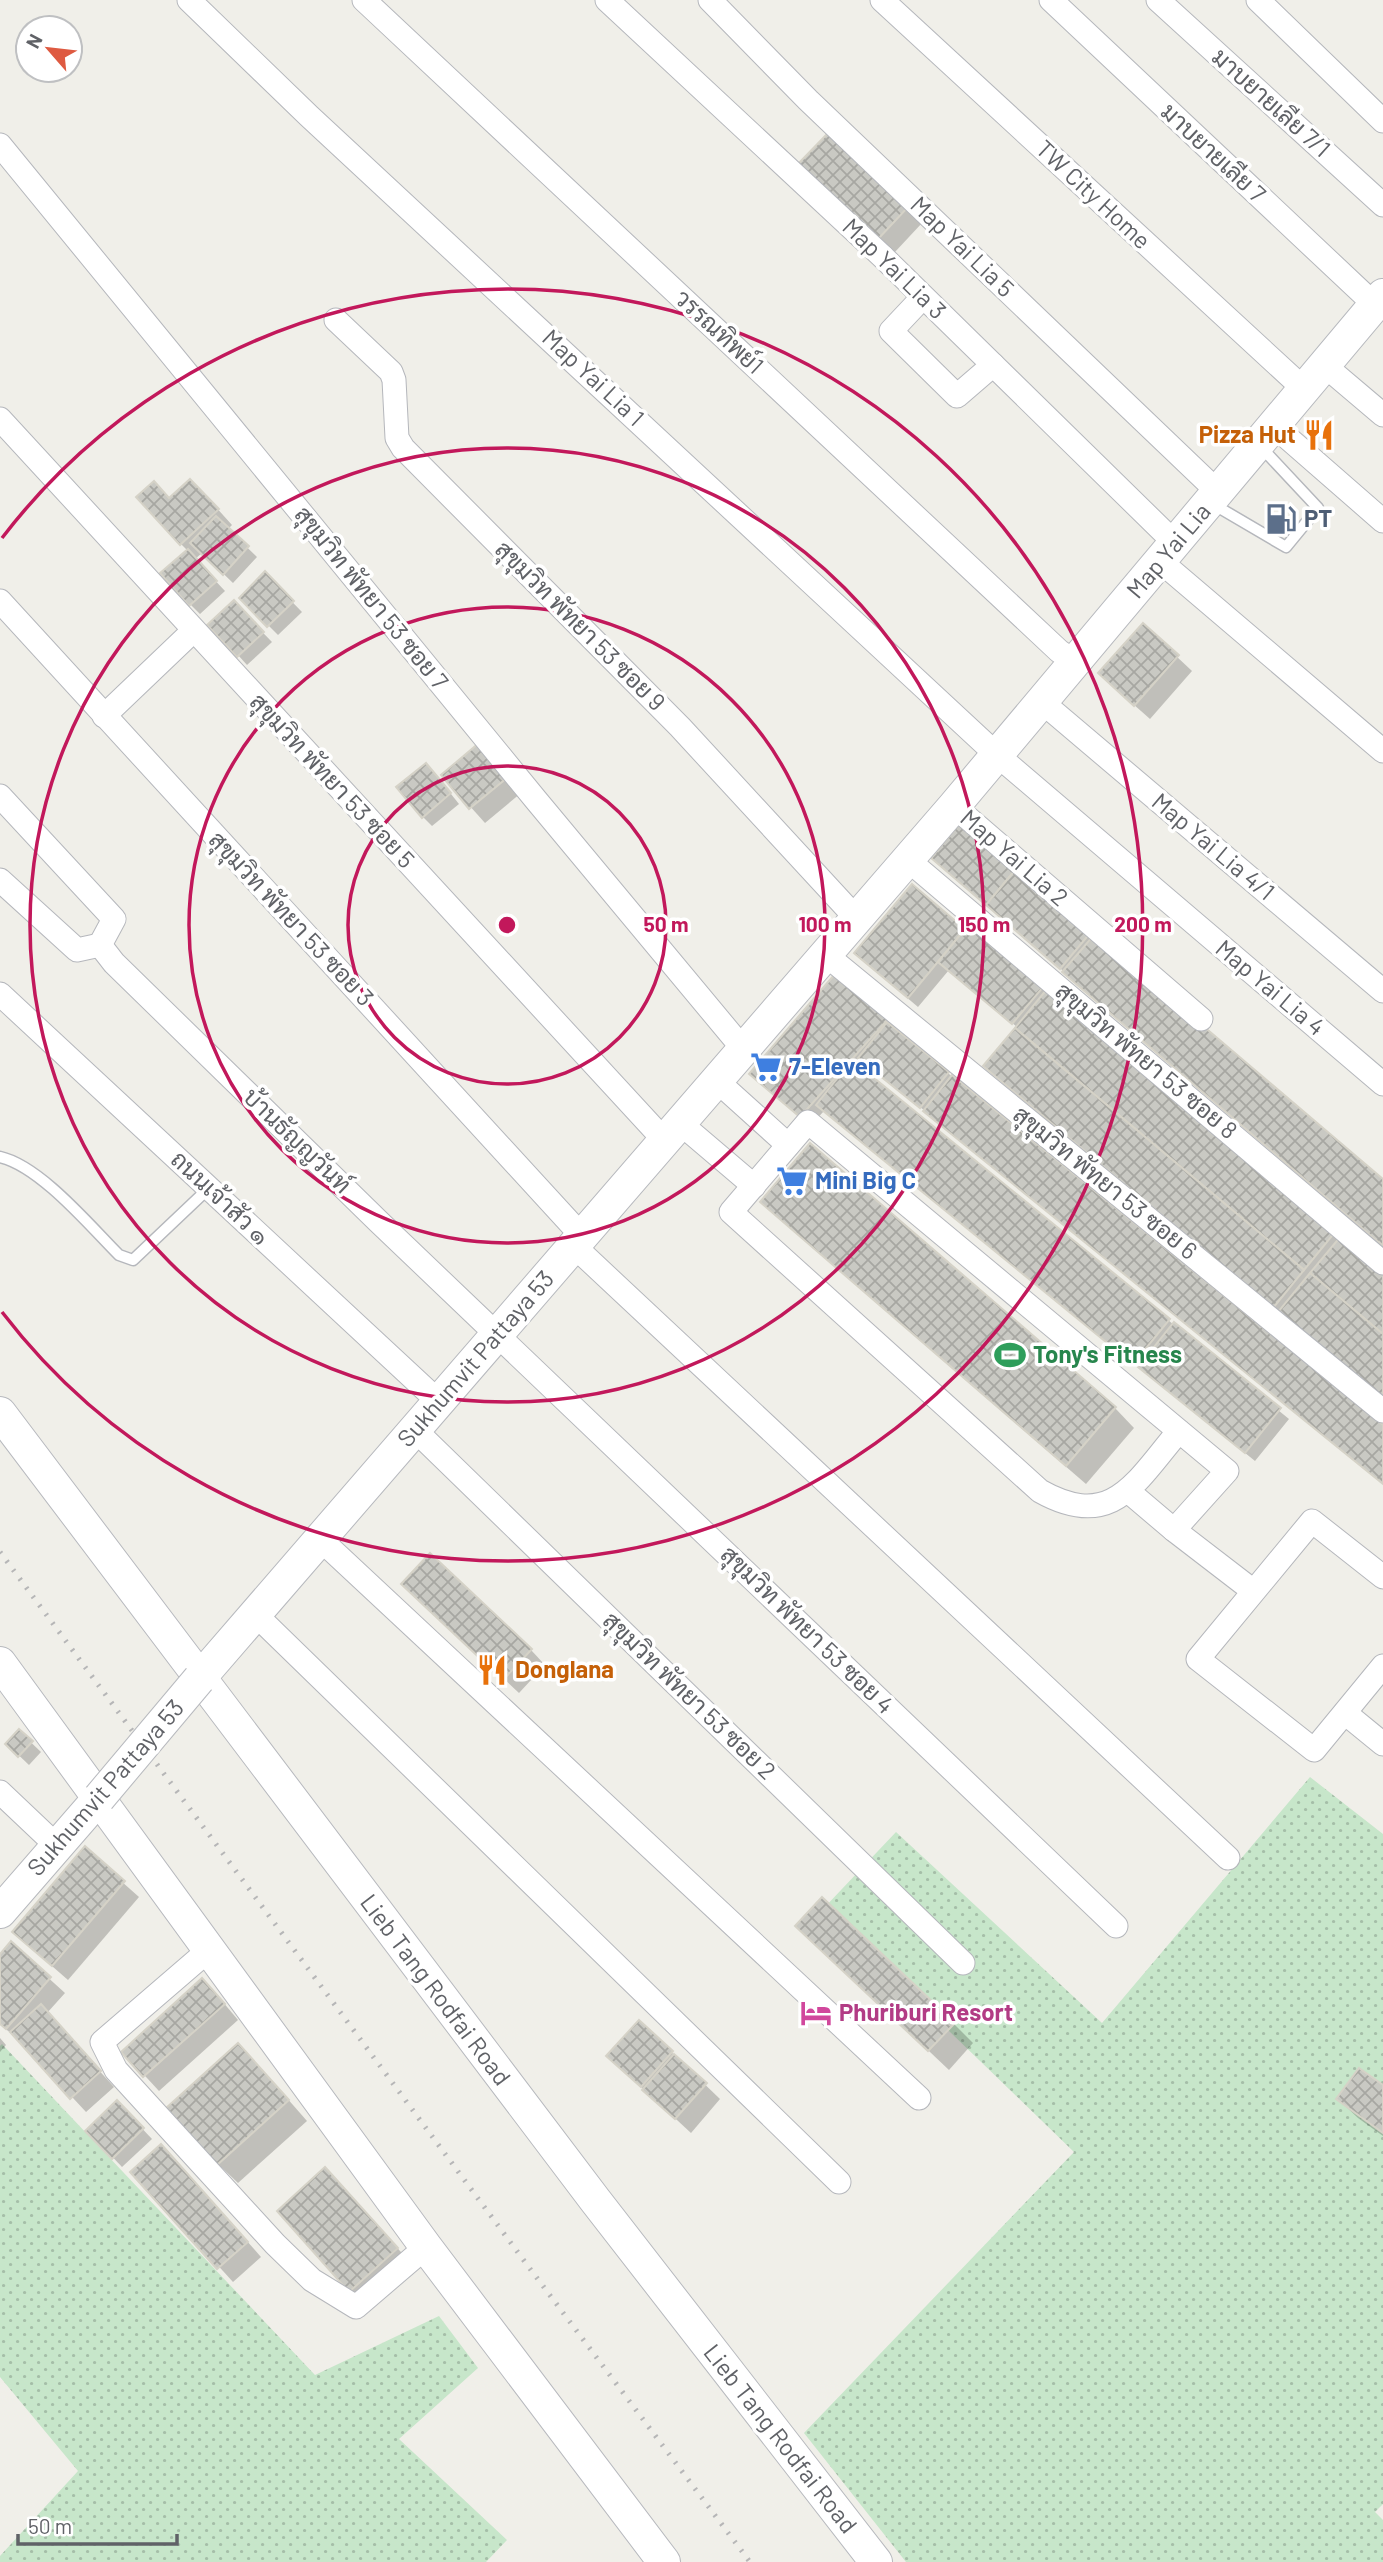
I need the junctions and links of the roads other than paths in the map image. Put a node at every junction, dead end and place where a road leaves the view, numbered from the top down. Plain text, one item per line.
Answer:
1 (189, 0) edge
2 (364, 0) edge
3 (607, 0) edge
4 (710, 0) edge
5 (883, 0) edge
6 (1051, 0) edge
7 (1158, 0) edge
8 (1258, 0) edge
9 (1383, 121) edge
10 (0, 145) edge
11 (1383, 205) edge
12 (923, 297) junction
13 (1379, 300) edge
14 (336, 320) dead end
15 (993, 365) junction
16 (1324, 365) junction
17 (1304, 389) junction
18 (1383, 415) edge
19 (0, 419) edge
20 (1266, 435) junction
21 (1214, 497) junction
22 (1383, 521) edge
23 (1168, 552) junction
24 (0, 601) edge
25 (193, 631) junction
26 (1075, 662) junction
27 (1042, 702) junction
28 (104, 716) junction
29 (1383, 751) edge
30 (997, 755) junction
31 (0, 796) edge
32 (954, 806) junction
33 (908, 860) junction
34 (0, 880) edge
35 (857, 919) junction
36 (100, 945) junction
37 (826, 955) junction
38 (1383, 991) edge
39 (0, 994) edge
40 (1201, 1020) dead end
41 (744, 1050) junction
42 (717, 1081) junction
43 (1383, 1084) edge
44 (673, 1132) junction
45 (788, 1145) junction
46 (0, 1157) edge
47 (754, 1186) junction
48 (209, 1188) junction
49 (578, 1241) junction
50 (1383, 1262) edge
51 (498, 1334) junction
52 (439, 1402) junction
53 (1383, 1411) edge
54 (0, 1413) edge
55 (415, 1430) junction
56 (1179, 1431) junction
57 (1128, 1491) junction
58 (1174, 1530) junction
59 (320, 1539) junction
60 (1383, 1577) edge
61 (1252, 1590) junction
62 (255, 1614) junction
63 (0, 1663) edge
64 (1383, 1666) edge
65 (199, 1679) junction
66 (1345, 1713) junction
67 (1383, 1744) edge
68 (0, 1792) edge
69 (99, 1798) junction
70 (57, 1846) junction
71 (1228, 1858) dead end
72 (0, 1912) edge
73 (1116, 1926) dead end
74 (210, 1949) junction
75 (962, 1963) dead end
76 (919, 2098) dead end
77 (839, 2182) dead end
78 (426, 2248) junction
79 (664, 2562) edge
80 (876, 2562) edge

1 - 30 street, Map Yai Lia 1
2 - 26 street, วรรณทิพย์1
3 - 12 street, Map Yai Lia 3
4 - 21 street, Map Yai Lia 5
5 - 17 street, TW City Home
6 - 13 street, มาบยายเลีย 7
7 - 11 street, มาบยายเลีย 7/1
8 - 9 street
10 - 41 street, สุขุมวิท พัทยา 53 ซอย 7
12 - 15 street, Map Yai Lia 3
12 - 15 street
13 - 16 street, Map Yai Lia
14 - 35 street, สุขุมวิท พัทยา 53 ซอย 9
15 - 23 street, Map Yai Lia 3
16 - 17 street, Map Yai Lia
16 - 18 street
17 - 20 street, Map Yai Lia
19 - 25 street, สุขุมวิท พัทยา 53 ซอย 5
20 - 21 street, Map Yai Lia
20 - 21 lane
20 - 22 street
21 - 23 street, Map Yai Lia
23 - 26 street, Map Yai Lia
23 - 29 street, Map Yai Lia 3
24 - 28 street, สุขุมวิท พัทยา 53 ซอย 3
25 - 28 street
25 - 44 street, สุขุมวิท พัทยา 53 ซอย 5
26 - 27 street, Map Yai Lia
27 - 30 street, Map Yai Lia
27 - 38 street, Map Yai Lia 4/1
28 - 49 street, สุขุมวิท พัทยา 53 ซอย 3
30 - 32 street, Map Yai Lia
30 - 43 street, Map Yai Lia 4
31 - 36 street
32 - 33 street, Sukhumvit Pattaya 53
32 - 40 street, Map Yai Lia 2
33 - 35 street, Sukhumvit Pattaya 53
33 - 50 street, สุขุมวิท พัทยา 53 ซอย 8
34 - 36 street
35 - 37 street, Sukhumvit Pattaya 53
36 - 51 street, บ้านธัญญวันท์
37 - 41 street, Sukhumvit Pattaya 53
37 - 53 street, สุขุมวิท พัทยา 53 ซอย 6
39 - 48 street, ถนนเจ้าสัว ๑
41 - 42 street, Sukhumvit Pattaya 53
42 - 44 street, Sukhumvit Pattaya 53
42 - 45 street
44 - 47 street, สุขุมวิท พัทยา 53 ซอย 5
44 - 49 street, Sukhumvit Pattaya 53
45 - 47 street
45 - 56 street
46 - 48 lane
47 - 57 street
48 - 52 street, ถนนเจ้าสัว ๑
49 - 51 street, Sukhumvit Pattaya 53
49 - 71 street, สุขุมวิท พัทยา 53 ซอย 3
51 - 52 street, Sukhumvit Pattaya 53
51 - 73 street, สุขุมวิท พัทยา 53 ซอย 4
52 - 55 street, Sukhumvit Pattaya 53
54 - 65 street, Lieb Tang Rodfai Road
55 - 59 street, Sukhumvit Pattaya 53
55 - 75 street, สุขุมวิท พัทยา 53 ซอย 2
56 - 57 street
56 - 58 street
57 - 58 street
58 - 61 street
59 - 62 street, Sukhumvit Pattaya 53
59 - 76 street
60 - 61 street
61 - 66 street
62 - 65 street, Sukhumvit Pattaya 53
62 - 77 street
63 - 69 street
64 - 66 street
65 - 69 street, Sukhumvit Pattaya 53, bridge
65 - 80 street, Lieb Tang Rodfai Road
66 - 67 street
68 - 70 street
69 - 70 street, Sukhumvit Pattaya 53
69 - 74 street
70 - 72 street, Sukhumvit Pattaya 53
74 - 78 street
74 - 78 street
78 - 79 street

